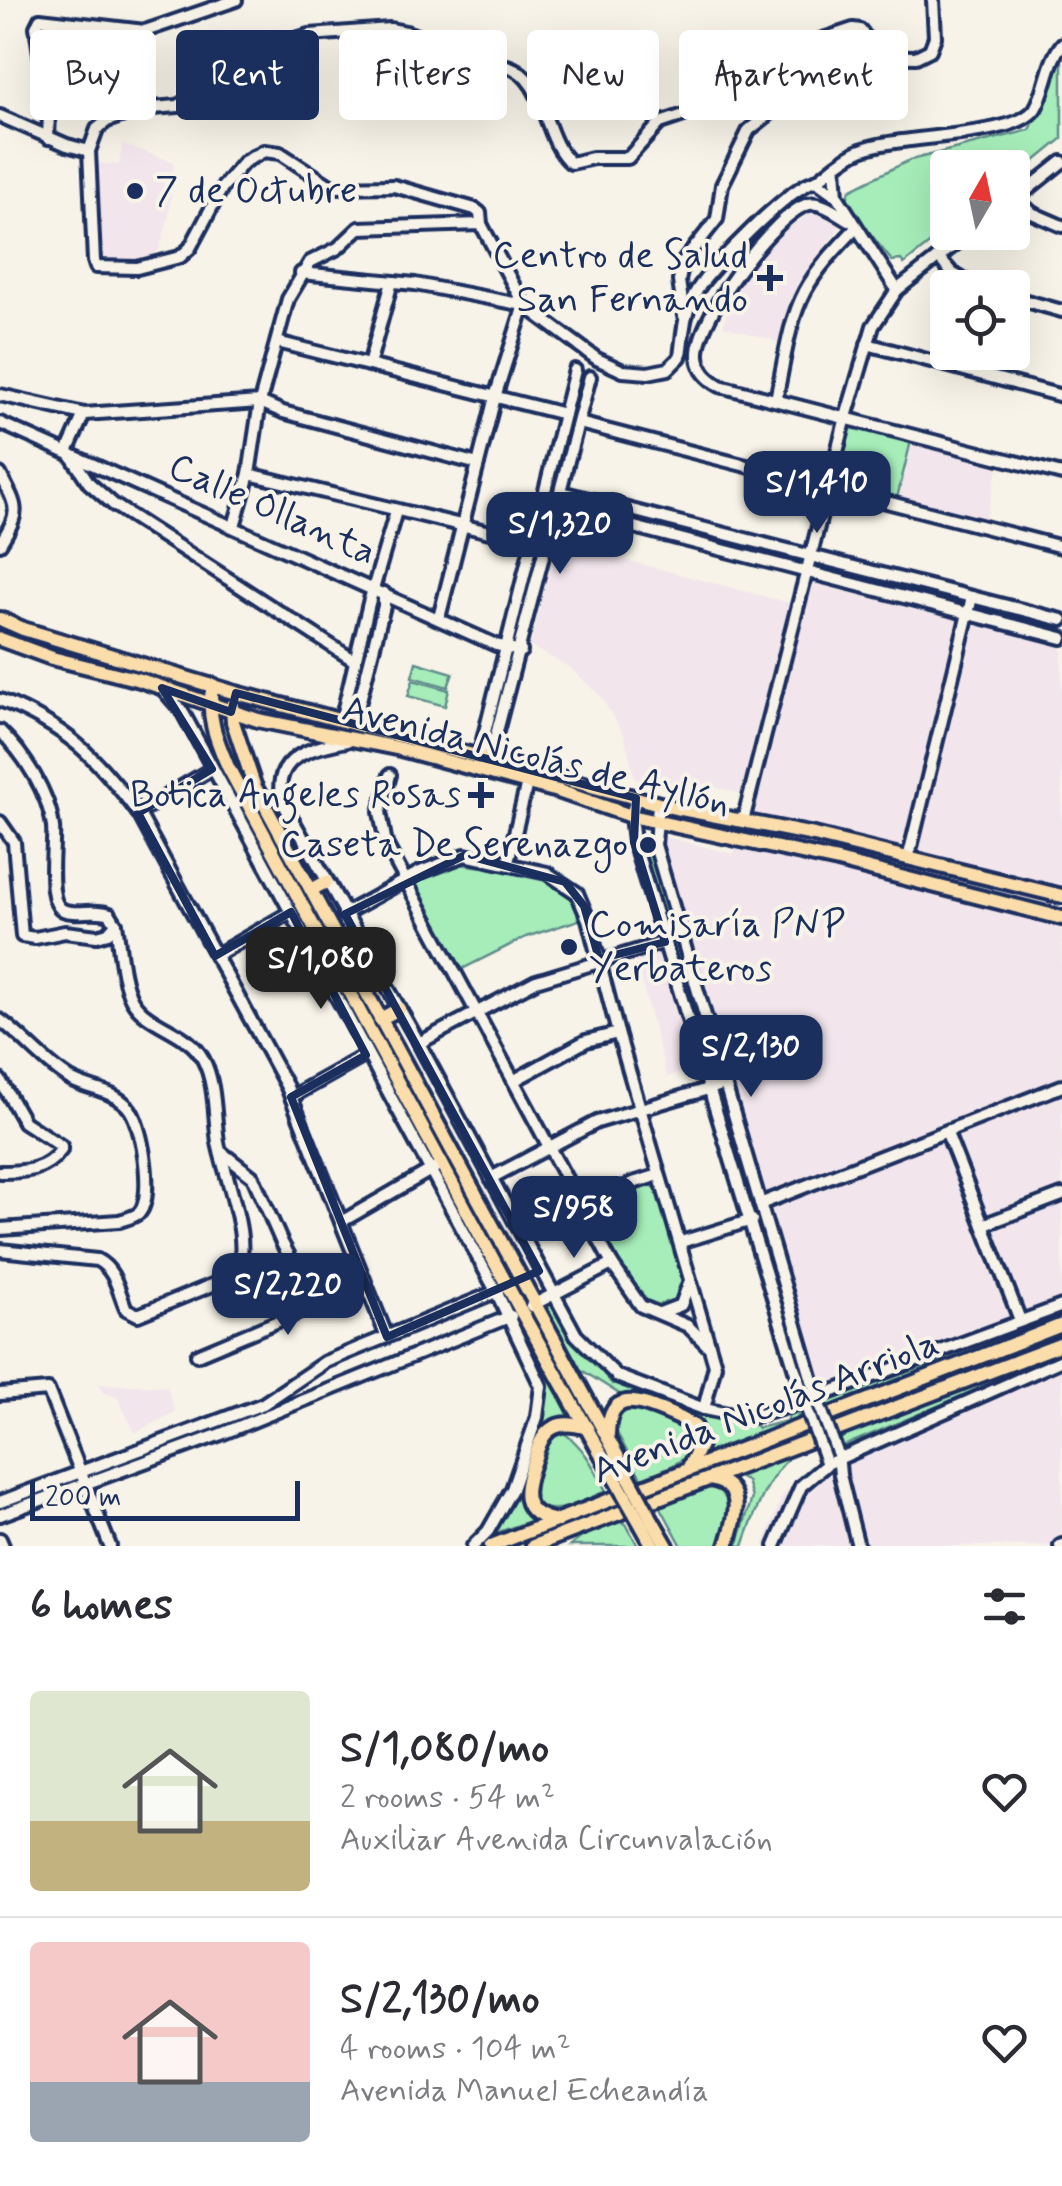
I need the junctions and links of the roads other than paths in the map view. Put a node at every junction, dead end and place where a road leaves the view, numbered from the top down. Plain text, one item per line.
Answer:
1 (236, 0) edge
2 (933, 0) edge
3 (1062, 44) edge
4 (908, 56) edge
5 (0, 116) edge
6 (679, 117) edge
7 (762, 120) edge
8 (48, 138) junction
9 (89, 150) junction
10 (1062, 162) edge
11 (835, 167) junction
12 (816, 181) junction
13 (1030, 188) edge
14 (837, 196) junction
15 (1030, 211) edge
16 (481, 224) junction
17 (854, 225) junction
18 (1062, 226) edge
19 (947, 250) edge
20 (938, 257) junction
21 (949, 270) edge
22 (301, 273) junction
23 (392, 282) junction
24 (897, 290) junction
25 (1030, 302) edge
26 (524, 305) junction
27 (1062, 311) edge
28 (684, 317) junction
29 (278, 342) junction
30 (867, 344) junction
31 (370, 365) junction
32 (575, 370) dead end
33 (590, 377) dead end
34 (0, 395) edge
35 (1062, 396) edge
36 (495, 397) junction
37 (776, 400) junction
38 (260, 402) junction
39 (84, 414) junction
40 (564, 414) junction
41 (846, 417) junction
42 (2, 421) edge
43 (579, 423) junction
44 (68, 452) junction
45 (478, 464) junction
46 (0, 474) edge
47 (249, 474) junction
48 (1062, 474) edge
49 (829, 486) junction
50 (561, 492) junction
51 (557, 507) junction
52 (396, 511) junction
53 (0, 518) edge
54 (13, 522) junction
55 (234, 526) junction
56 (463, 528) junction
57 (531, 542) junction
58 (0, 544) edge
59 (1062, 547) edge
60 (810, 556) junction
61 (806, 573) junction
62 (378, 591) junction
63 (972, 597) junction
64 (967, 614) junction
65 (440, 618) junction
66 (0, 619) edge
67 (1062, 620) edge
68 (1062, 638) edge
69 (0, 639) edge
70 (504, 648) junction
71 (521, 651) junction
72 (354, 661) junction
73 (213, 685) junction
74 (162, 688) junction
75 (236, 692) junction
76 (0, 700) edge
77 (208, 704) junction
78 (231, 712) junction
79 (348, 722) junction
80 (0, 730) edge
81 (355, 739) junction
82 (485, 757) junction
83 (212, 769) junction
84 (390, 774) dead end
85 (526, 783) junction
86 (636, 798) junction
87 (658, 804) junction
88 (138, 813) junction
89 (631, 816) junction
90 (0, 822) edge
91 (655, 822) junction
92 (743, 822) junction
93 (908, 859) junction
94 (508, 862) junction
95 (407, 879) junction
96 (326, 882) junction
97 (311, 890) junction
98 (1062, 896) edge
99 (291, 912) junction
100 (1061, 913) edge
101 (344, 914) junction
102 (116, 924) junction
103 (666, 942) junction
104 (215, 956) junction
105 (599, 960) junction
106 (694, 984) junction
107 (678, 988) junction
108 (399, 1009) junction
109 (477, 1010) junction
110 (380, 1019) junction
111 (0, 1020) edge
112 (618, 1032) junction
113 (419, 1043) junction
114 (366, 1054) junction
115 (0, 1080) edge
116 (514, 1080) junction
117 (725, 1084) junction
118 (1062, 1086) edge
119 (707, 1089) junction
120 (291, 1096) junction
121 (639, 1106) junction
122 (948, 1132) junction
123 (550, 1146) junction
124 (220, 1151) junction
125 (436, 1167) junction
126 (0, 1172) edge
127 (659, 1175) junction
128 (491, 1178) junction
129 (1062, 1195) edge
130 (760, 1204) junction
131 (583, 1208) junction
132 (764, 1217) junction
133 (747, 1221) junction
134 (341, 1222) junction
135 (983, 1225) junction
136 (0, 1229) edge
137 (681, 1242) junction
138 (0, 1250) edge
139 (612, 1264) junction
140 (539, 1271) junction
141 (690, 1277) junction
142 (522, 1279) junction
143 (364, 1285) junction
144 (502, 1289) junction
145 (553, 1295) junction
146 (536, 1304) junction
147 (316, 1305) junction
148 (1062, 1306) edge
149 (514, 1314) junction
150 (660, 1314) junction
151 (1020, 1320) junction
152 (1062, 1326) edge
153 (387, 1337) junction
154 (1062, 1344) edge
155 (711, 1350) junction
156 (197, 1355) dead end
157 (1062, 1360) edge
158 (0, 1394) edge
159 (818, 1401) junction
160 (806, 1406) junction
161 (704, 1409) junction
162 (587, 1428) junction
163 (608, 1437) junction
164 (838, 1456) junction
165 (826, 1462) junction
166 (688, 1469) junction
167 (80, 1472) junction
168 (620, 1474) junction
169 (840, 1475) junction
170 (706, 1479) junction
171 (86, 1486) junction
172 (0, 1502) edge
173 (0, 1515) edge
174 (647, 1523) junction
175 (566, 1526) junction
176 (110, 1546) edge
177 (474, 1546) edge
178 (492, 1546) edge
179 (533, 1546) edge
180 (563, 1546) edge
181 (653, 1546) edge
182 (667, 1546) edge
183 (727, 1546) edge
184 (775, 1546) edge
185 (858, 1546) edge

1 - 8 street
2 - 4 street
3 - 11 street
5 - 8 street
6 - 9 street
7 - 28 street
8 - 9 street
9 - 16 street
10 - 13 street
11 - 12 street
11 - 14 street
12 - 14 street
12 - 28 street
14 - 17 street
15 - 18 street
16 - 22 street
16 - 26 street
17 - 24 street
17 - 37 street
17 - 37 street
19 - 20 street
20 - 21 street
20 - 24 street
22 - 23 street
22 - 29 street
23 - 26 street
23 - 31 street
24 - 30 street
25 - 27 street
26 - 28 street
26 - 36 street
29 - 31 street
29 - 38 street
30 - 35 street
30 - 41 street
31 - 36 street
32 - 40 street
33 - 43 street
34 - 39 street
36 - 40 street
36 - 45 street
37 - 41 street
38 - 39 street
38 - 45 street
38 - 47 street
39 - 44 street
40 - 57 street
41 - 48 street
41 - 49 street
42 - 44 street, Calle Ollanta
43 - 49 street
43 - 50 street
44 - 55 street, Calle Ollanta
44 - 72 street
45 - 56 street
46 - 54 street
47 - 52 street
47 - 55 street
49 - 59 street
49 - 60 street
50 - 51 street
50 - 60 street
51 - 61 street
51 - 71 street
52 - 56 street
52 - 62 street
53 - 54 street
54 - 58 street
55 - 62 street, Calle Ollanta
56 - 57 street
56 - 65 street
57 - 70 street
60 - 61 street
60 - 63 street
61 - 64 street
61 - 92 street
62 - 65 street, Calle Ollanta
62 - 72 street
62 - 79 street
63 - 64 street
63 - 67 street
64 - 68 street
64 - 93 street
65 - 70 street, Calle Ollanta
66 - 73 main road, Avenida Nicolás de Ayllón
69 - 74 main road, Avenida Nicolás de Ayllón
70 - 71 street, Calle Ollanta
70 - 82 street
71 - 82 street
72 - 79 street
73 - 75 main road, Avenida Nicolás de Ayllón
73 - 77 main road
74 - 77 main road, Avenida Nicolás de Ayllón
74 - 83 street
75 - 78 main road
75 - 79 main road, Avenida Nicolás de Ayllón
76 - 88 street
77 - 78 main road, Avenida Nicolás de Ayllón
77 - 125 main road
78 - 81 main road, Avenida Nicolás de Ayllón
78 - 97 main road
79 - 82 main road, Avenida Nicolás de Ayllón
80 - 102 street
81 - 85 main road, Avenida Nicolás de Ayllón
81 - 96 street
82 - 86 main road, Avenida Nicolás de Ayllón
83 - 88 street
83 - 99 street
84 - 95 street
85 - 89 main road, Avenida Nicolás de Ayllón
85 - 94 street
86 - 87 main road, Avenida Nicolás de Ayllón
86 - 89 street
87 - 91 street
87 - 92 main road, Avenida Nicolás de Ayllón
88 - 104 street
89 - 91 main road, Avenida Nicolás de Ayllón
89 - 103 street
90 - 102 street
91 - 100 main road, Avenida Nicolás de Ayllón
91 - 106 street
92 - 93 main road, Avenida Nicolás de Ayllón
93 - 98 main road, Avenida Nicolás de Ayllón
94 - 95 street
94 - 105 street
95 - 101 street
95 - 109 street
96 - 97 main road
96 - 101 street
97 - 110 main road
99 - 104 street
99 - 114 street
101 - 108 street
102 - 124 street
103 - 105 street
103 - 107 street
104 - 120 street
105 - 109 street
105 - 112 street
106 - 107 street
106 - 117 street
107 - 119 street
108 - 110 main road
108 - 113 street
109 - 113 street
109 - 116 street
110 - 142 main road
111 - 136 street
112 - 116 street
112 - 121 street
113 - 128 street
114 - 120 street
114 - 125 street
115 - 126 street
116 - 123 street
117 - 119 street
117 - 130 street
118 - 122 street
119 - 121 street
119 - 133 street
120 - 134 street
121 - 123 street
121 - 127 street
122 - 130 street
122 - 135 street
123 - 128 street
123 - 131 street
124 - 138 street
124 - 147 street
125 - 134 street
125 - 144 main road
127 - 131 street
127 - 137 street
128 - 140 street
129 - 135 street
130 - 132 street
131 - 139 street
132 - 133 street
132 - 159 street
133 - 137 street
133 - 160 street
134 - 143 street
135 - 151 street
137 - 141 street
139 - 145 street
139 - 150 street
140 - 142 street
140 - 145 street
141 - 150 street
141 - 155 street
142 - 144 street
142 - 146 main road
143 - 147 street
143 - 153 street
144 - 149 main road
144 - 153 street
145 - 146 street
145 - 161 street
146 - 149 street
146 - 163 main road
147 - 156 street
148 - 151 street
149 - 162 main road
149 - 171 street
149 - 177 street
150 - 155 street
151 - 159 street
152 - 166 main road, Avenida Nicolás Arriola
153 - 167 street
154 - 170 main road, Avenida Nicolás Arriola
155 - 161 street
157 - 164 street
158 - 167 street
159 - 160 street
159 - 164 street, bridge
160 - 161 street
160 - 165 street, bridge
162 - 168 main road
162 - 175 main road
163 - 166 main road
163 - 168 main road
164 - 165 street
164 - 169 street
165 - 169 street
165 - 184 street
166 - 175 main road, Avenida Nicolás Arriola
167 - 171 street
167 - 172 street
168 - 174 main road, bridge
169 - 185 street
170 - 175 main road, Avenida Nicolás Arriola
170 - 183 main road
171 - 173 street
171 - 176 street
174 - 181 main road
174 - 182 main road
175 - 178 main road, Avenida Nicolás Arriola
175 - 179 main road, Avenida Nicolás Arriola
175 - 180 main road

